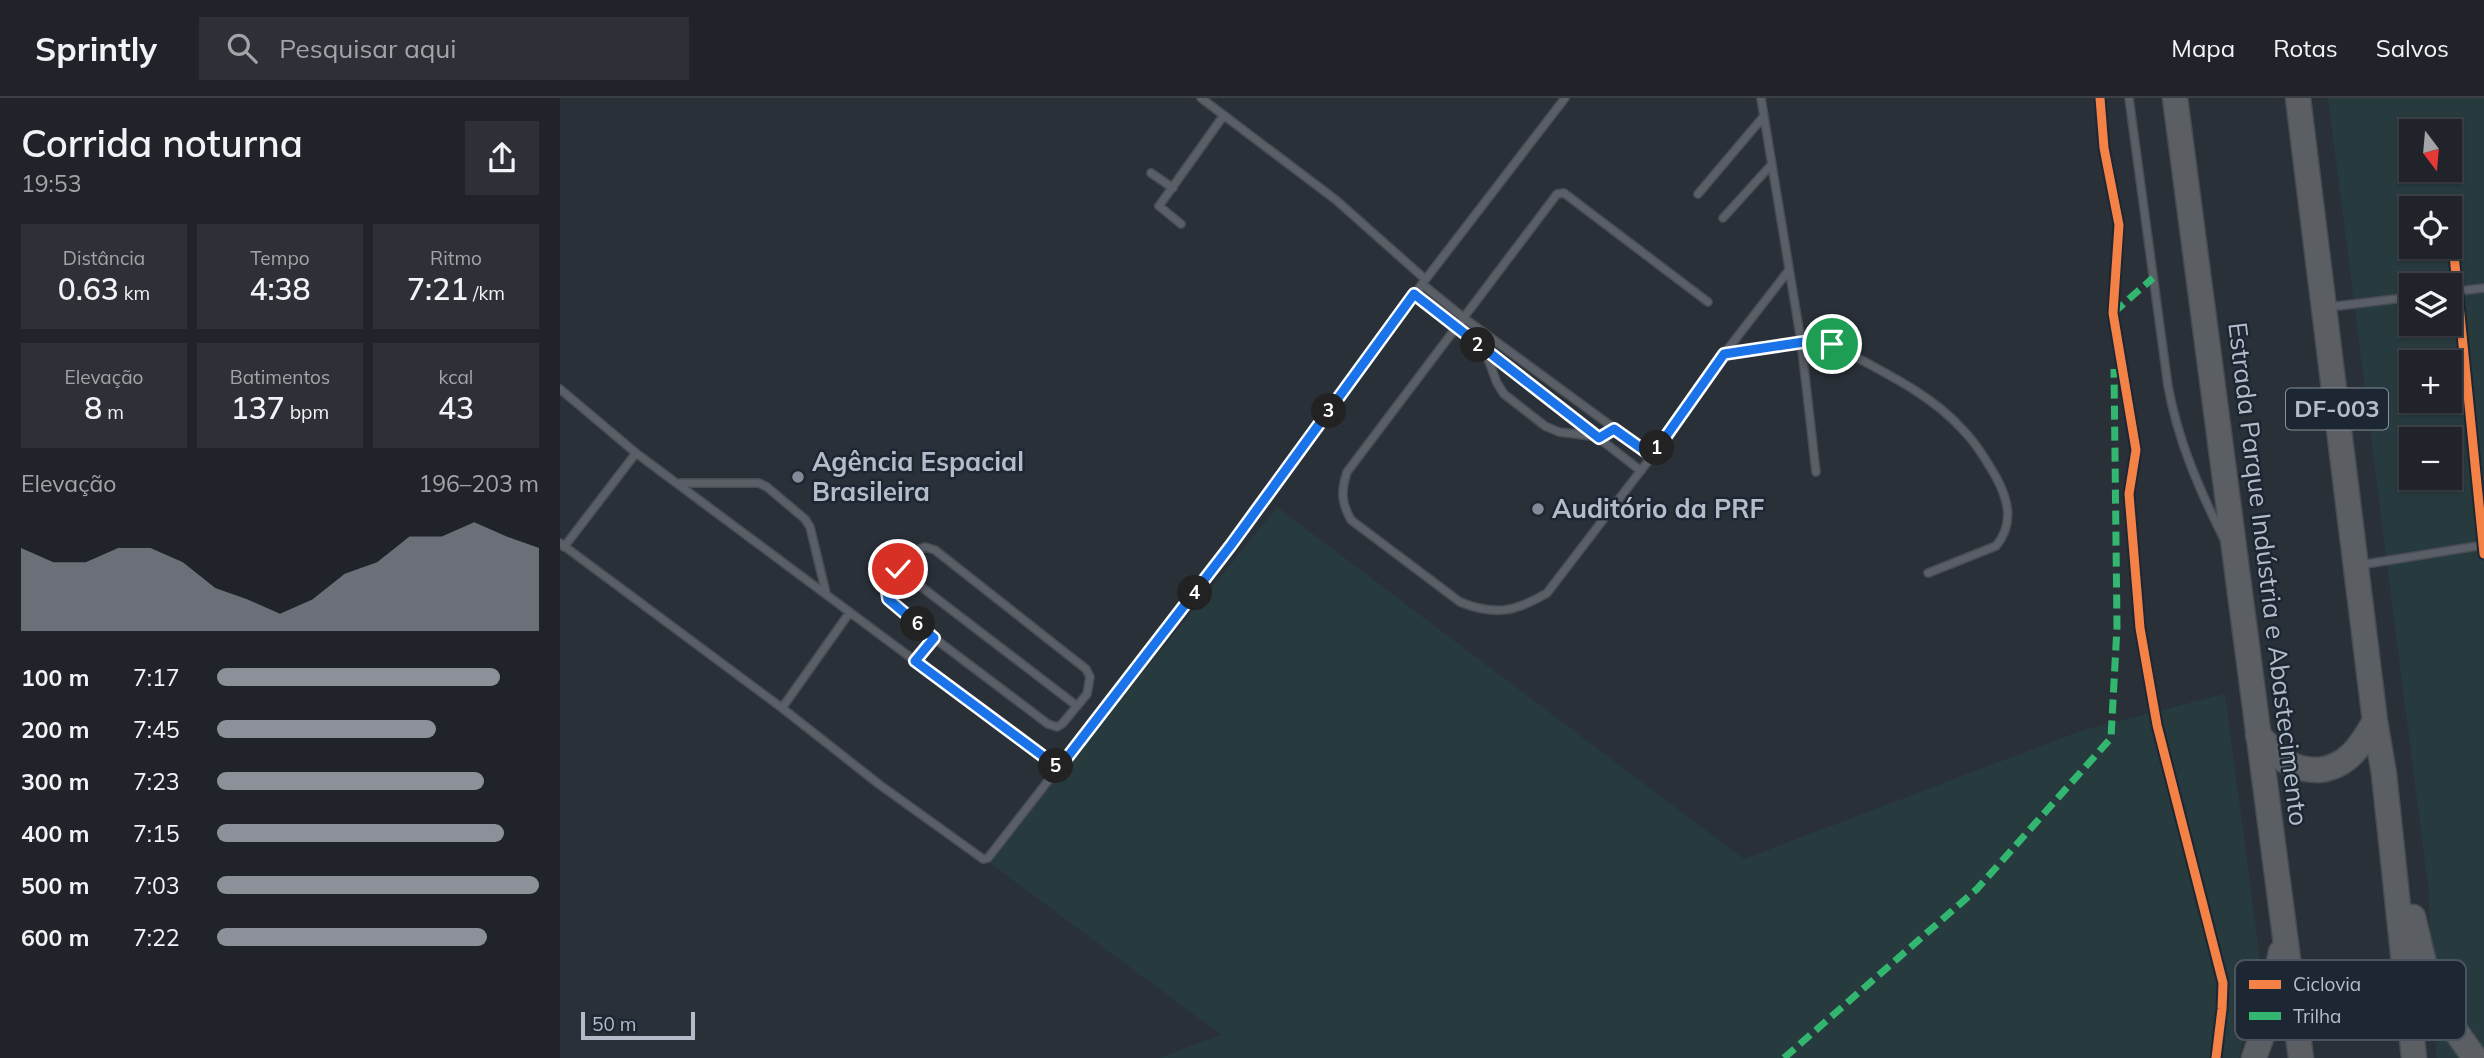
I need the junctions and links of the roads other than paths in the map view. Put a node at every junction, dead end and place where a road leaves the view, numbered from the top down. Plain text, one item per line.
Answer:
1 (1201, 98) edge
2 (1565, 98) edge
3 (1761, 98) edge
4 (2129, 98) edge
5 (2175, 98) edge
6 (2298, 98) edge
7 (1224, 116) junction
8 (1764, 116) junction
9 (1772, 164) junction
10 (1151, 173) dead end
11 (1173, 188) junction
12 (1698, 194) dead end
13 (1723, 218) dead end
14 (1181, 224) dead end
15 (1789, 270) junction
16 (1424, 281) junction
17 (2484, 288) edge
18 (2462, 291) edge
19 (1414, 294) junction
20 (2399, 298) edge
21 (1708, 302) dead end
22 (2323, 307) junction
23 (1464, 318) junction
24 (1457, 328) junction
25 (1801, 341) junction
26 (1485, 350) junction
27 (1724, 354) junction
28 (560, 389) edge
29 (1614, 429) junction
30 (1599, 438) junction
31 (636, 453) junction
32 (1652, 456) junction
33 (1641, 471) junction
34 (1816, 472) dead end
35 (678, 483) junction
36 (562, 545) edge
37 (2484, 545) edge
38 (2237, 566) junction
39 (2358, 566) junction
40 (898, 569) junction
41 (1928, 573) dead end
42 (826, 594) junction
43 (850, 612) junction
44 (934, 638) junction
45 (915, 661) junction
46 (1077, 706) junction
47 (782, 708) junction
48 (2375, 721) junction
49 (2258, 735) junction
50 (1059, 768) junction
51 (2385, 774) junction
52 (2285, 934) junction
53 (2279, 960) edge
54 (2288, 960) edge
55 (2404, 960) edge
56 (2423, 960) edge
57 (2261, 1040) edge
58 (2299, 1040) edge
59 (2412, 1040) edge
60 (2462, 1040) edge
61 (2254, 1058) edge
62 (2301, 1058) edge
63 (2414, 1058) edge
64 (2475, 1058) edge

1 - 7 lane
2 - 16 lane
3 - 8 lane
4 - 38 lane
5 - 38 highway, Estrada Parque Indústria e Abastecimento
6 - 22 highway, DF-003
7 - 11 lane
7 - 16 lane
8 - 9 lane
8 - 12 lane
9 - 13 lane
9 - 15 lane
10 - 11 lane
11 - 14 lane
15 - 25 lane
15 - 27 lane
16 - 19 lane
16 - 23 lane
17 - 18 lane
19 - 24 lane
19 - 50 lane
20 - 22 lane
21 - 23 lane
22 - 39 highway, DF-003
23 - 24 lane
23 - 29 lane
24 - 26 lane
24 - 33 lane
25 - 27 lane
25 - 34 lane
25 - 41 lane
26 - 30 lane
26 - 30 lane
27 - 32 lane
28 - 31 lane
29 - 30 lane
29 - 32 lane
30 - 33 lane
31 - 35 lane
31 - 36 lane
32 - 33 lane
35 - 42 lane
35 - 42 lane
36 - 47 lane
37 - 39 lane
38 - 49 highway, Estrada Parque Indústria e Abastecimento
39 - 48 highway, DF-003
40 - 44 lane
40 - 46 lane
40 - 46 lane
42 - 43 lane
43 - 45 lane
43 - 47 lane
44 - 45 lane
44 - 46 lane
45 - 50 lane
47 - 50 lane
48 - 49 highway
48 - 51 highway, DF-003
49 - 52 highway, Estrada Parque Indústria e Abastecimento
51 - 55 highway, DF-003
51 - 56 highway
52 - 53 highway
52 - 54 highway, Estrada Parque Indústria e Abastecimento
57 - 61 highway
58 - 62 highway, Estrada Parque Indústria e Abastecimento
59 - 63 highway, DF-003
60 - 64 highway

